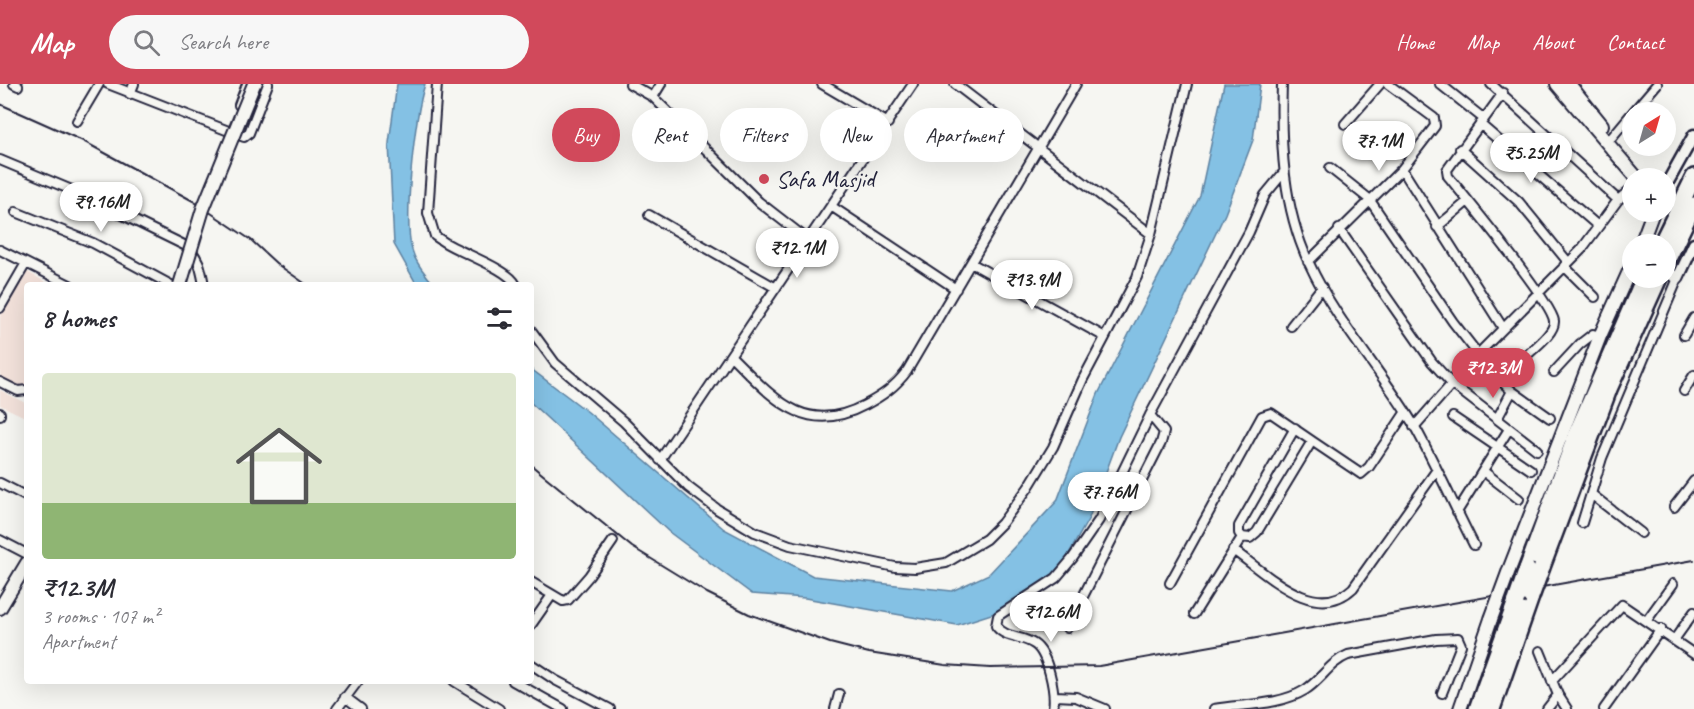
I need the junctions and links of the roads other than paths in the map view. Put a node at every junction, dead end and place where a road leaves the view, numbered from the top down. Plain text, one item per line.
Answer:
1 (99, 84) edge
2 (108, 84) edge
3 (134, 84) edge
4 (247, 84) edge
5 (254, 84) edge
6 (261, 84) edge
7 (268, 84) edge
8 (427, 84) edge
9 (435, 84) edge
10 (630, 84) edge
11 (661, 84) edge
12 (822, 84) edge
13 (914, 84) edge
14 (955, 84) edge
15 (1076, 84) edge
16 (1187, 84) edge
17 (1282, 84) edge
18 (1380, 84) edge
19 (1388, 84) edge
20 (1440, 84) edge
21 (1491, 84) edge
22 (1557, 84) edge
23 (1569, 84) edge
24 (1656, 84) edge
25 (1503, 93) junction
26 (130, 94) junction
27 (653, 98) junction
28 (1641, 102) edge
29 (863, 108) edge
30 (892, 117) edge
31 (77, 121) dead end
32 (1482, 121) junction
33 (1346, 124) dead end
34 (1622, 125) edge
35 (229, 133) junction
36 (1694, 135) edge
37 (1612, 137) junction
38 (1038, 148) junction
39 (1460, 149) junction
40 (0, 160) edge
41 (861, 162) edge
42 (1330, 168) dead end
43 (1628, 168) edge
44 (1638, 168) edge
45 (1676, 168) edge
46 (1402, 169) junction
47 (1284, 172) junction
48 (1694, 177) edge
49 (1622, 197) edge
50 (1369, 199) junction
51 (1618, 200) junction
52 (1468, 201) junction
53 (1694, 205) edge
54 (831, 206) junction
55 (16, 212) dead end
56 (649, 215) dead end
57 (1598, 226) junction
58 (1437, 227) junction
59 (1339, 229) junction
60 (1151, 234) junction
61 (1666, 234) edge
62 (808, 240) junction
63 (1676, 242) edge
64 (1694, 244) edge
65 (186, 246) junction
66 (0, 250) edge
67 (1308, 262) junction
68 (26, 263) junction
69 (971, 263) junction
70 (1566, 264) junction
71 (1678, 278) joint
72 (64, 282) edge
73 (167, 282) edge
74 (174, 282) edge
75 (181, 282) edge
76 (189, 282) edge
77 (203, 282) edge
78 (514, 282) edge
79 (1322, 287) junction
80 (1622, 287) edge
81 (776, 288) junction
82 (1640, 288) edge
83 (1655, 288) edge
84 (956, 289) junction
85 (1539, 293) junction
86 (1595, 297) dead end
87 (0, 308) edge
88 (1694, 318) edge
89 (1291, 326) dead end
90 (1503, 328) junction
91 (1684, 335) dead end
92 (534, 336) edge
93 (1600, 336) junction
94 (1105, 337) junction
95 (1477, 355) junction
96 (731, 356) junction
97 (1526, 356) dead end
98 (1554, 372) dead end
99 (1694, 375) edge
100 (0, 382) edge
101 (1452, 384) junction
102 (24, 390) edge
103 (1512, 391) junction
104 (1684, 391) dead end
105 (1406, 414) junction
106 (1150, 415) junction
107 (1452, 417) dead end
108 (1550, 418) dead end
109 (1497, 419) junction
110 (1414, 427) junction
111 (1295, 428) junction
112 (1509, 429) junction
113 (1312, 441) junction
114 (1498, 447) junction
115 (1537, 450) dead end
116 (660, 460) junction
117 (1531, 470) dead end
118 (1436, 471) junction
119 (1483, 471) junction
120 (1694, 481) edge
121 (0, 483) edge
122 (1591, 494) junction
123 (24, 495) edge
124 (1519, 499) dead end
125 (1674, 507) dead end
126 (1457, 512) junction
127 (1582, 523) dead end
128 (1641, 533) dead end
129 (1242, 537) junction
130 (0, 540) edge
131 (613, 541) dead end
132 (1474, 545) dead end
133 (1233, 550) junction
134 (24, 552) edge
135 (24, 568) edge
136 (1535, 568) junction
137 (1170, 583) dead end
138 (534, 584) edge
139 (1673, 584) dead end
140 (552, 595) junction
141 (1523, 599) junction
142 (0, 608) edge
143 (1694, 612) edge
144 (1194, 614) dead end
145 (1647, 620) junction
146 (534, 621) edge
147 (1067, 628) dead end
148 (1661, 629) junction
149 (1674, 640) junction
150 (1540, 651) dead end
151 (1694, 654) edge
152 (534, 666) edge
153 (1552, 681) junction
154 (354, 684) edge
155 (459, 684) edge
156 (518, 684) edge
157 (1442, 693) dead end
158 (839, 694) dead end
159 (1558, 695) junction
160 (1056, 696) junction
161 (345, 698) junction
162 (337, 709) edge
163 (361, 709) edge
164 (499, 709) edge
165 (563, 709) edge
166 (610, 709) edge
167 (834, 709) edge
168 (1053, 709) edge
169 (1105, 709) edge
170 (1214, 709) edge
171 (1460, 709) edge
172 (1477, 709) edge
173 (1492, 709) edge
174 (1547, 709) edge
175 (1567, 709) edge
176 (1604, 709) edge

1 - 31 street
2 - 26 street
3 - 26 street
4 - 35 street
5 - 75 main road, bridge
6 - 76 main road
7 - 35 street
8 - 9 street
9 - 78 street
10 - 27 street
11 - 27 street
12 - 29 street
13 - 30 street
14 - 38 street
15 - 38 street
16 - 60 street
17 - 47 street
18 - 33 street
19 - 46 street
20 - 32 street
21 - 25 street
22 - 43 main road
23 - 37 main road
24 - 28 street
25 - 32 street
25 - 51 street
26 - 35 street
27 - 62 street
32 - 39 street
32 - 57 street
34 - 37 street
36 - 45 street
37 - 44 main road
38 - 60 street
38 - 69 street
39 - 52 street
39 - 70 street
40 - 65 street
41 - 54 street
42 - 50 street
46 - 50 street
46 - 58 street
47 - 67 street
47 - 106 street
48 - 61 highway
49 - 51 street
50 - 59 street
50 - 95 street
51 - 57 street
52 - 58 street
52 - 85 street
53 - 63 highway
54 - 62 street
54 - 84 street
55 - 73 street
56 - 81 street
57 - 70 street
58 - 90 street
59 - 67 street
59 - 101 street
60 - 94 street
62 - 81 street
64 - 71 street
65 - 74 street
65 - 77 street
66 - 68 street
67 - 79 street
68 - 72 street
68 - 87 street
69 - 84 street
69 - 94 street
70 - 85 street
70 - 86 street
71 - 122 street
79 - 89 street
79 - 105 street
80 - 93 main road
81 - 96 street
82 - 136 highway
83 - 136 highway
84 - 96 street
85 - 90 street
85 - 97 street
88 - 91 street
90 - 95 street
92 - 116 street
93 - 98 street
93 - 171 main road, bridge
94 - 116 street
95 - 101 street
95 - 103 street
96 - 116 street
99 - 104 street
100 - 102 street
101 - 109 street
101 - 110 street
103 - 108 street
103 - 109 street
105 - 110 street
105 - 113 street
106 - 147 street
106 - 160 street
107 - 114 street
109 - 112 street
110 - 118 street
111 - 113 street
111 - 129 street
111 - 137 street
112 - 114 street
112 - 115 street
113 - 129 street
114 - 117 street
114 - 119 street
118 - 126 street
118 - 133 street
119 - 124 street
119 - 126 street
120 - 125 street
121 - 123 street
122 - 127 street
122 - 128 street
126 - 132 street
129 - 133 street
130 - 134 street
131 - 140 street
133 - 144 street
135 - 142 main road
136 - 141 highway, bridge
138 - 140 street
139 - 145 street
140 - 146 street
141 - 172 highway
141 - 173 highway
143 - 149 street
145 - 148 street
145 - 153 street
148 - 149 street
148 - 176 street
149 - 151 street
150 - 153 street
152 - 166 street
153 - 159 street
154 - 161 street
155 - 164 street
156 - 165 street
157 - 170 street
158 - 167 street
159 - 174 street
159 - 175 street
160 - 168 street
160 - 169 street
161 - 162 street
161 - 163 street

